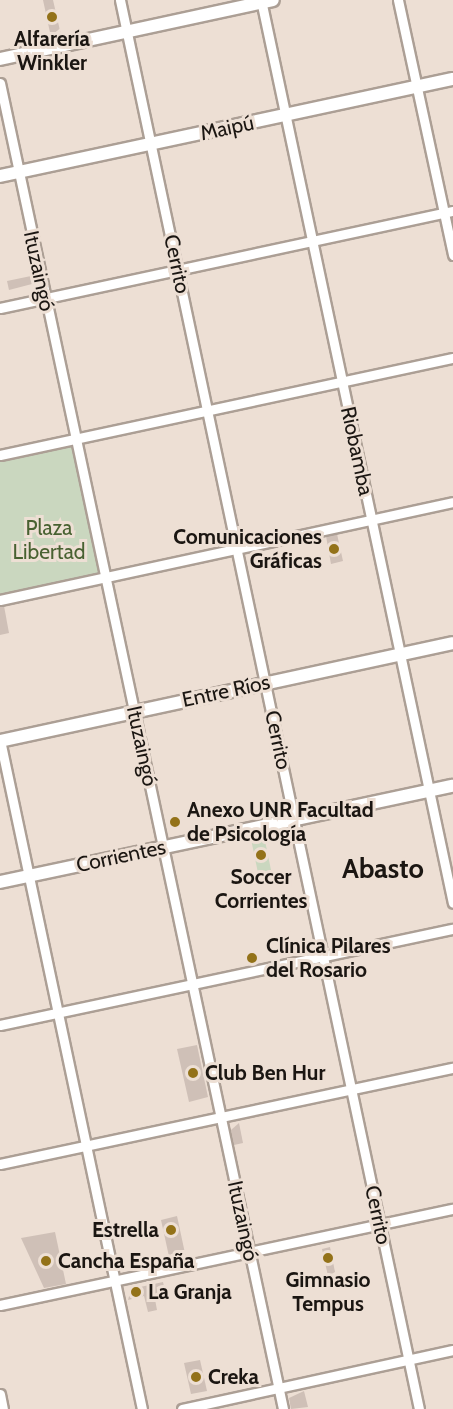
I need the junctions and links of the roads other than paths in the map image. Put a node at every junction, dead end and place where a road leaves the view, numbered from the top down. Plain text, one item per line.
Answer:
1 (120, 0) edge
2 (398, 0) edge
3 (265, 1) edge
4 (127, 32) junction
5 (0, 59) edge
6 (453, 79) edge
7 (0, 83) edge
8 (417, 87) junction
9 (285, 115) junction
10 (151, 144) junction
11 (19, 172) junction
12 (0, 176) edge
13 (448, 212) edge
14 (312, 241) junction
15 (453, 255) edge
16 (178, 270) junction
17 (45, 298) junction
18 (0, 308) edge
19 (453, 358) edge
20 (342, 382) junction
21 (208, 410) junction
22 (75, 438) junction
23 (0, 455) edge
24 (453, 502) edge
25 (372, 519) junction
26 (237, 549) junction
27 (107, 577) junction
28 (0, 600) edge
29 (453, 644) edge
30 (400, 655) junction
31 (266, 683) junction
32 (135, 711) junction
33 (0, 741) edge
34 (453, 786) edge
35 (429, 791) junction
36 (294, 820) junction
37 (163, 847) junction
38 (29, 876) junction
39 (0, 882) edge
40 (453, 903) edge
41 (453, 929) edge
42 (323, 956) junction
43 (193, 984) junction
44 (58, 1013) junction
45 (0, 1025) edge
46 (453, 1068) edge
47 (352, 1089) junction
48 (220, 1117) junction
49 (86, 1146) junction
50 (0, 1164) edge
51 (453, 1209) edge
52 (380, 1224) junction
53 (250, 1252) junction
54 (115, 1282) junction
55 (0, 1305) edge
56 (453, 1350) edge
57 (409, 1359) junction
58 (278, 1387) junction
59 (0, 1394) edge
60 (3, 1409) edge
61 (142, 1409) edge
62 (182, 1409) edge
63 (283, 1409) edge
64 (419, 1409) edge

1 - 4 street, Cerrito
2 - 8 street
3 - 4 main road
3 - 9 street, Riobamba
4 - 5 main road
4 - 10 street, Cerrito
6 - 8 main road, Maipú
7 - 11 street, Ituzaingó
8 - 9 main road, Maipú
8 - 13 street
9 - 10 main road, Maipú
9 - 14 street, Riobamba
10 - 11 main road, Maipú
10 - 16 street, Cerrito
11 - 12 main road, Maipú
11 - 17 street, Ituzaingó
13 - 14 street
13 - 15 street
14 - 16 street
14 - 20 street, Riobamba
16 - 17 street
16 - 21 street, Cerrito
17 - 18 street
17 - 22 street, Ituzaingó
19 - 20 street
20 - 21 street
20 - 25 street, Riobamba
21 - 22 street
21 - 26 street, Cerrito
22 - 23 street
22 - 27 street, Ituzaingó
24 - 25 street
25 - 26 street
25 - 30 street, Riobamba
26 - 27 street
26 - 31 street, Cerrito
27 - 28 street
27 - 32 street, Ituzaingó
29 - 30 main road, Entre Ríos
30 - 31 main road, Entre Ríos
30 - 35 street, Riobamba
31 - 32 main road, Entre Ríos
31 - 36 street, Cerrito
32 - 33 main road, Entre Ríos
32 - 37 street, Ituzaingó
33 - 38 street
34 - 35 main road, Corrientes
35 - 36 main road, Corrientes
35 - 40 street, Riobamba
36 - 37 main road, Corrientes
36 - 42 street, Cerrito
37 - 38 main road, Corrientes
37 - 43 street, Ituzaingó
38 - 39 main road, Corrientes
38 - 44 street
41 - 42 street
42 - 43 street
42 - 47 street, Cerrito
43 - 44 street
43 - 48 street, Ituzaingó
44 - 45 street
44 - 49 street
46 - 47 street
47 - 48 street
47 - 52 street, Cerrito
48 - 49 street
48 - 53 street, Ituzaingó
49 - 50 street
49 - 54 street
51 - 52 street
52 - 53 street
52 - 57 street, Cerrito
53 - 54 street
53 - 58 street, Ituzaingó
54 - 55 street
54 - 61 street
56 - 57 street
57 - 58 street
57 - 64 street, Cerrito
58 - 62 street
58 - 63 street, Ituzaingó
59 - 60 street

